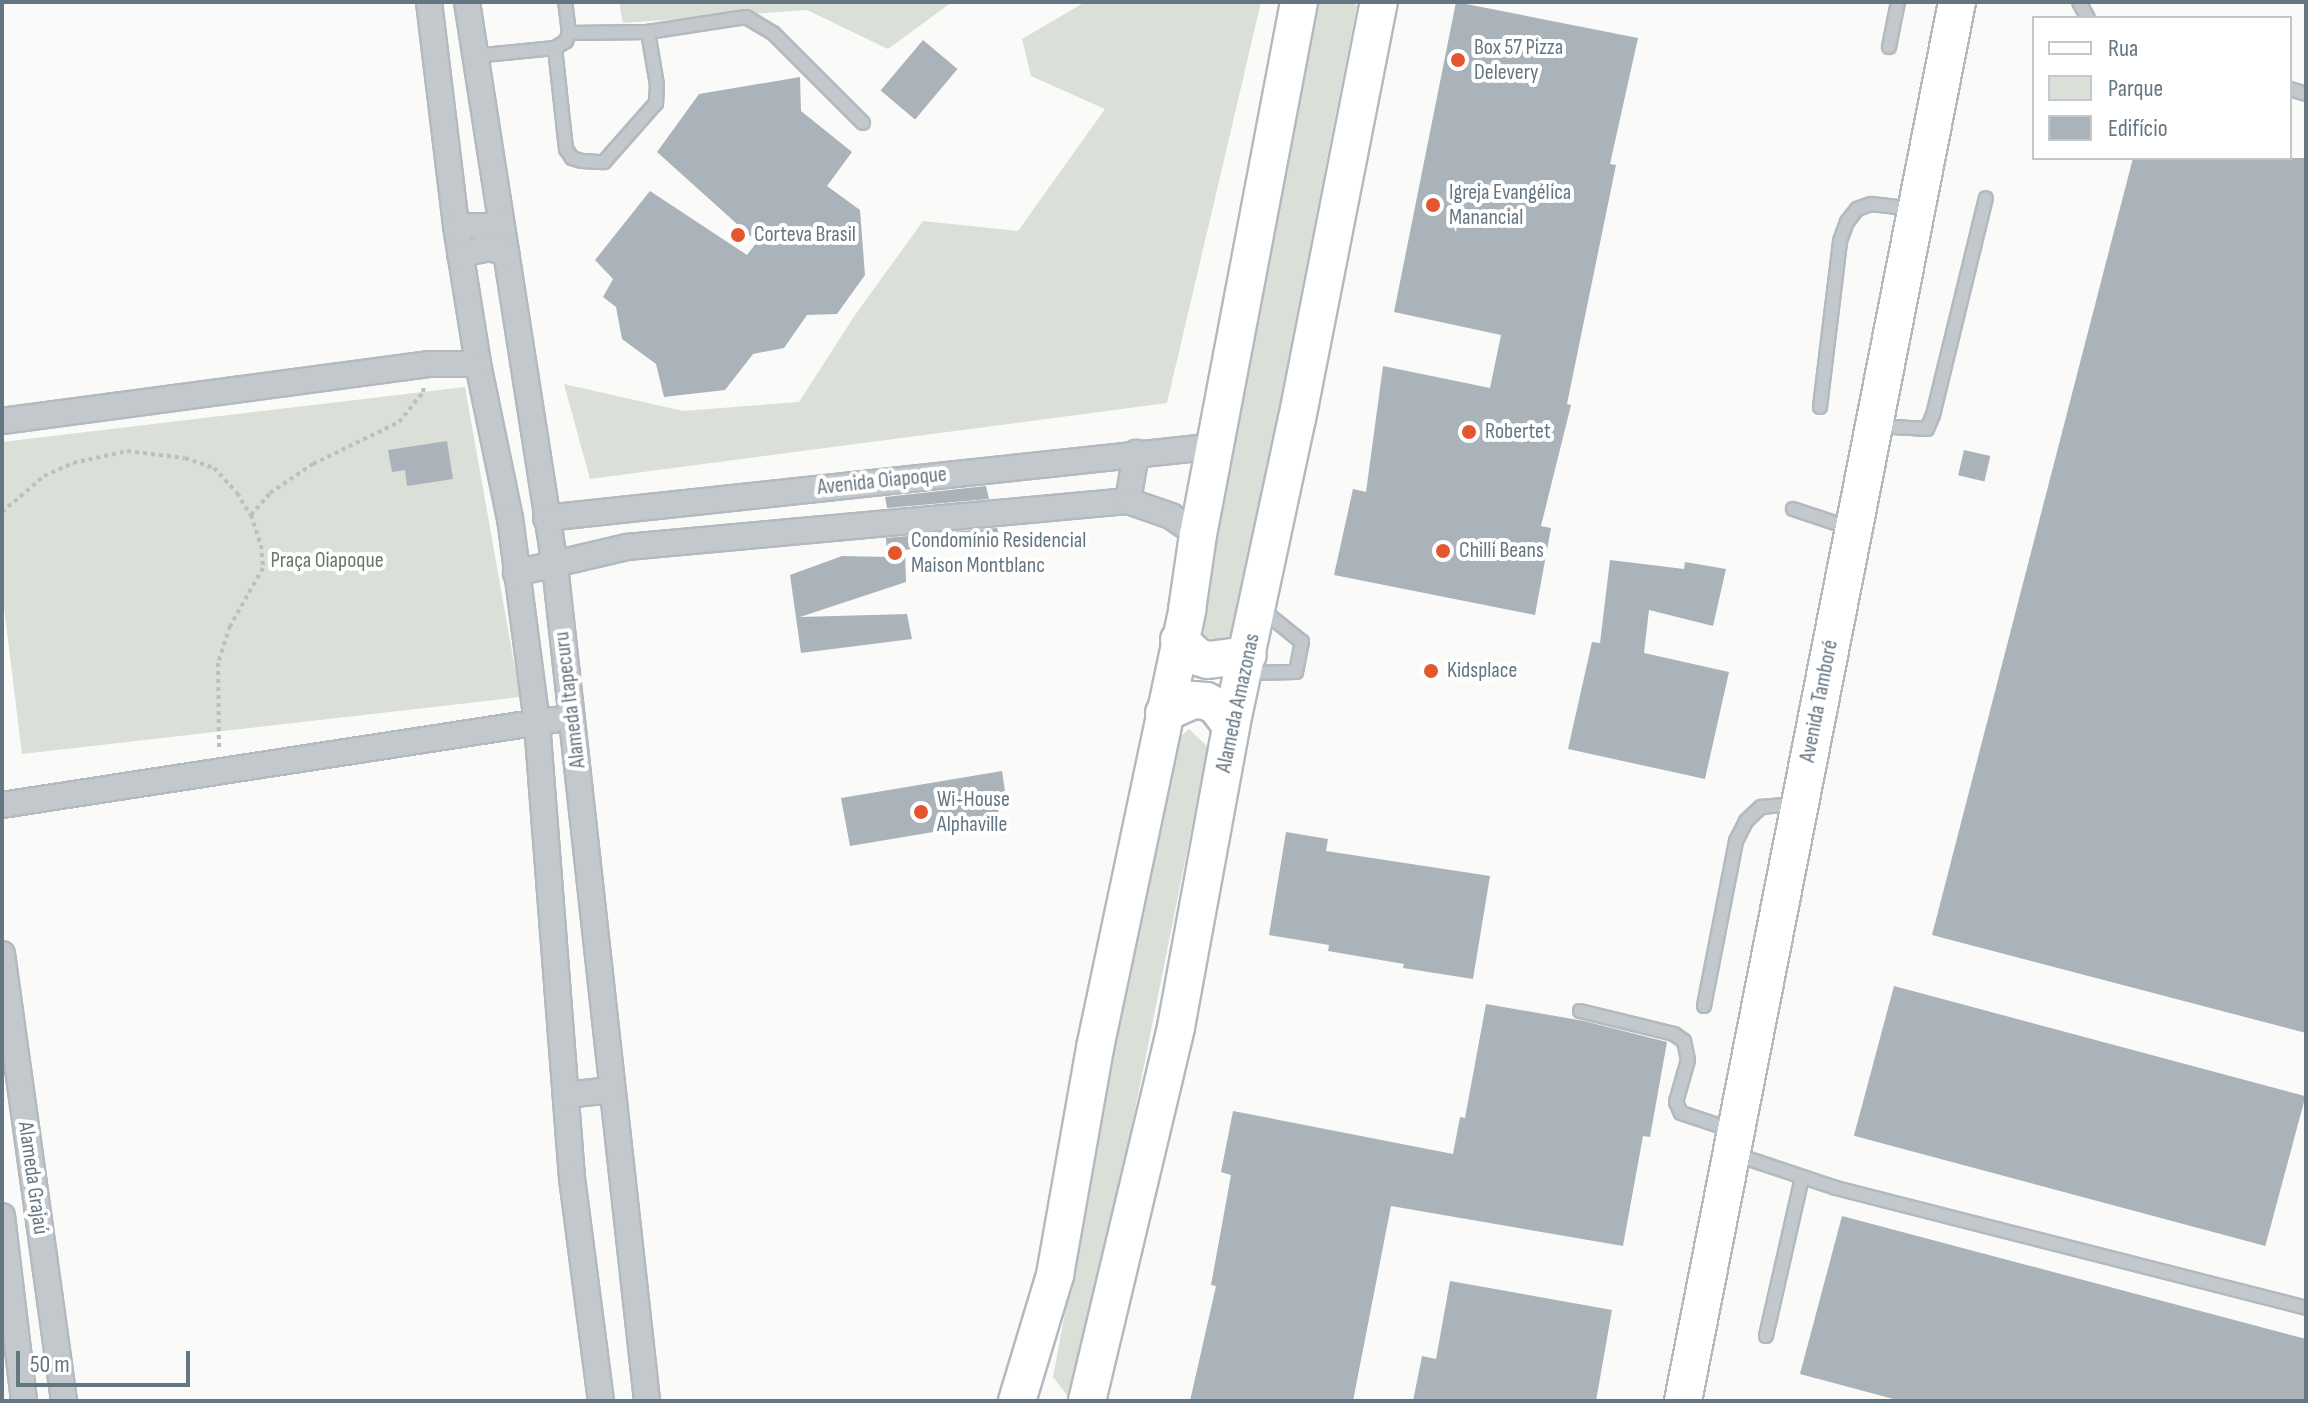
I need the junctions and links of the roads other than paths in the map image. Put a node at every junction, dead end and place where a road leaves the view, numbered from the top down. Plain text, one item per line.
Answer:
1 (429, 2) edge
2 (467, 2) edge
3 (565, 2) edge
4 (1299, 2) edge
5 (1379, 2) edge
6 (1898, 2) edge
7 (1957, 2) edge
8 (648, 32) junction
9 (569, 33) junction
10 (1889, 47) dead end
11 (555, 48) junction
12 (474, 56) junction
13 (863, 123) dead end
14 (1986, 198) dead end
15 (1918, 209) junction
16 (456, 226) junction
17 (502, 226) junction
18 (506, 253) junction
19 (460, 254) junction
20 (478, 364) junction
21 (2, 401) edge
22 (1820, 407) dead end
23 (27, 418) junction
24 (2, 421) edge
25 (1874, 426) junction
26 (1217, 446) junction
27 (1136, 453) junction
28 (1128, 501) junction
29 (1793, 509) dead end
30 (546, 518) junction
31 (1853, 530) junction
32 (1198, 535) junction
33 (555, 566) junction
34 (516, 573) junction
35 (1257, 614) junction
36 (1179, 640) junction
37 (1246, 664) junction
38 (1164, 713) junction
39 (572, 716) junction
40 (537, 723) junction
41 (1231, 726) junction
42 (1799, 803) junction
43 (2, 805) edge
44 (2, 954) edge
45 (1704, 1006) dead end
46 (1580, 1011) dead end
47 (612, 1090) junction
48 (566, 1095) junction
49 (1733, 1142) junction
50 (1802, 1177) junction
51 (2, 1216) edge
52 (45, 1265) junction
53 (6, 1267) edge
54 (2306, 1308) edge
55 (1766, 1336) dead end
56 (1029, 1394) edge
57 (1084, 1395) edge
58 (24, 1401) edge
59 (64, 1401) edge
60 (601, 1401) edge
61 (647, 1401) edge
62 (1683, 1401) edge

1 - 16 street, Alameda Itapecuru
2 - 12 street, Alameda Itapecuru
3 - 9 lane
4 - 26 main road
5 - 35 main road, Alameda Amazonas
6 - 10 lane
7 - 15 main road, Avenida Tamboré
8 - 9 lane
8 - 11 lane
8 - 13 lane
9 - 11 lane
11 - 12 lane
12 - 17 street, Alameda Itapecuru
14 - 25 lane
15 - 22 lane
15 - 25 main road, Avenida Tamboré
16 - 17 street
16 - 19 street, Alameda Itapecuru
17 - 18 street, Alameda Itapecuru
18 - 19 street
18 - 30 street, Alameda Itapecuru
19 - 20 street, Alameda Itapecuru
20 - 23 street
20 - 34 street, Alameda Itapecuru
21 - 23 street
23 - 24 street
25 - 31 main road, Avenida Tamboré
26 - 27 street, Avenida Oiapoque
26 - 32 main road
27 - 28 street
27 - 30 street, Avenida Oiapoque
28 - 32 street, Avenida Oiapoque
28 - 33 street, Avenida Oiapoque
29 - 31 lane
30 - 33 street, Alameda Itapecuru
31 - 42 main road, Avenida Tamboré
32 - 36 main road
33 - 34 street, Avenida Oiapoque
33 - 39 street, Alameda Itapecuru
34 - 40 street, Alameda Itapecuru
35 - 37 main road, Alameda Amazonas
35 - 37 lane
36 - 37 main road
36 - 38 main road
37 - 41 main road, Alameda Amazonas
38 - 41 main road
38 - 56 main road
39 - 40 street
39 - 47 street, Alameda Itapecuru
40 - 43 street
40 - 48 street, Alameda Itapecuru
41 - 57 main road, Alameda Amazonas
42 - 45 lane
42 - 49 main road, Avenida Tamboré
44 - 52 street, Alameda Grajaú
46 - 49 lane
47 - 48 street
47 - 61 street, Alameda Itapecuru
48 - 60 street, Alameda Itapecuru
49 - 50 lane
49 - 62 main road, Avenida Tamboré
50 - 54 lane
50 - 55 lane
51 - 53 street, Alameda Grajaú
52 - 53 street
52 - 59 street, Alameda Grajaú
53 - 58 street, Alameda Grajaú

